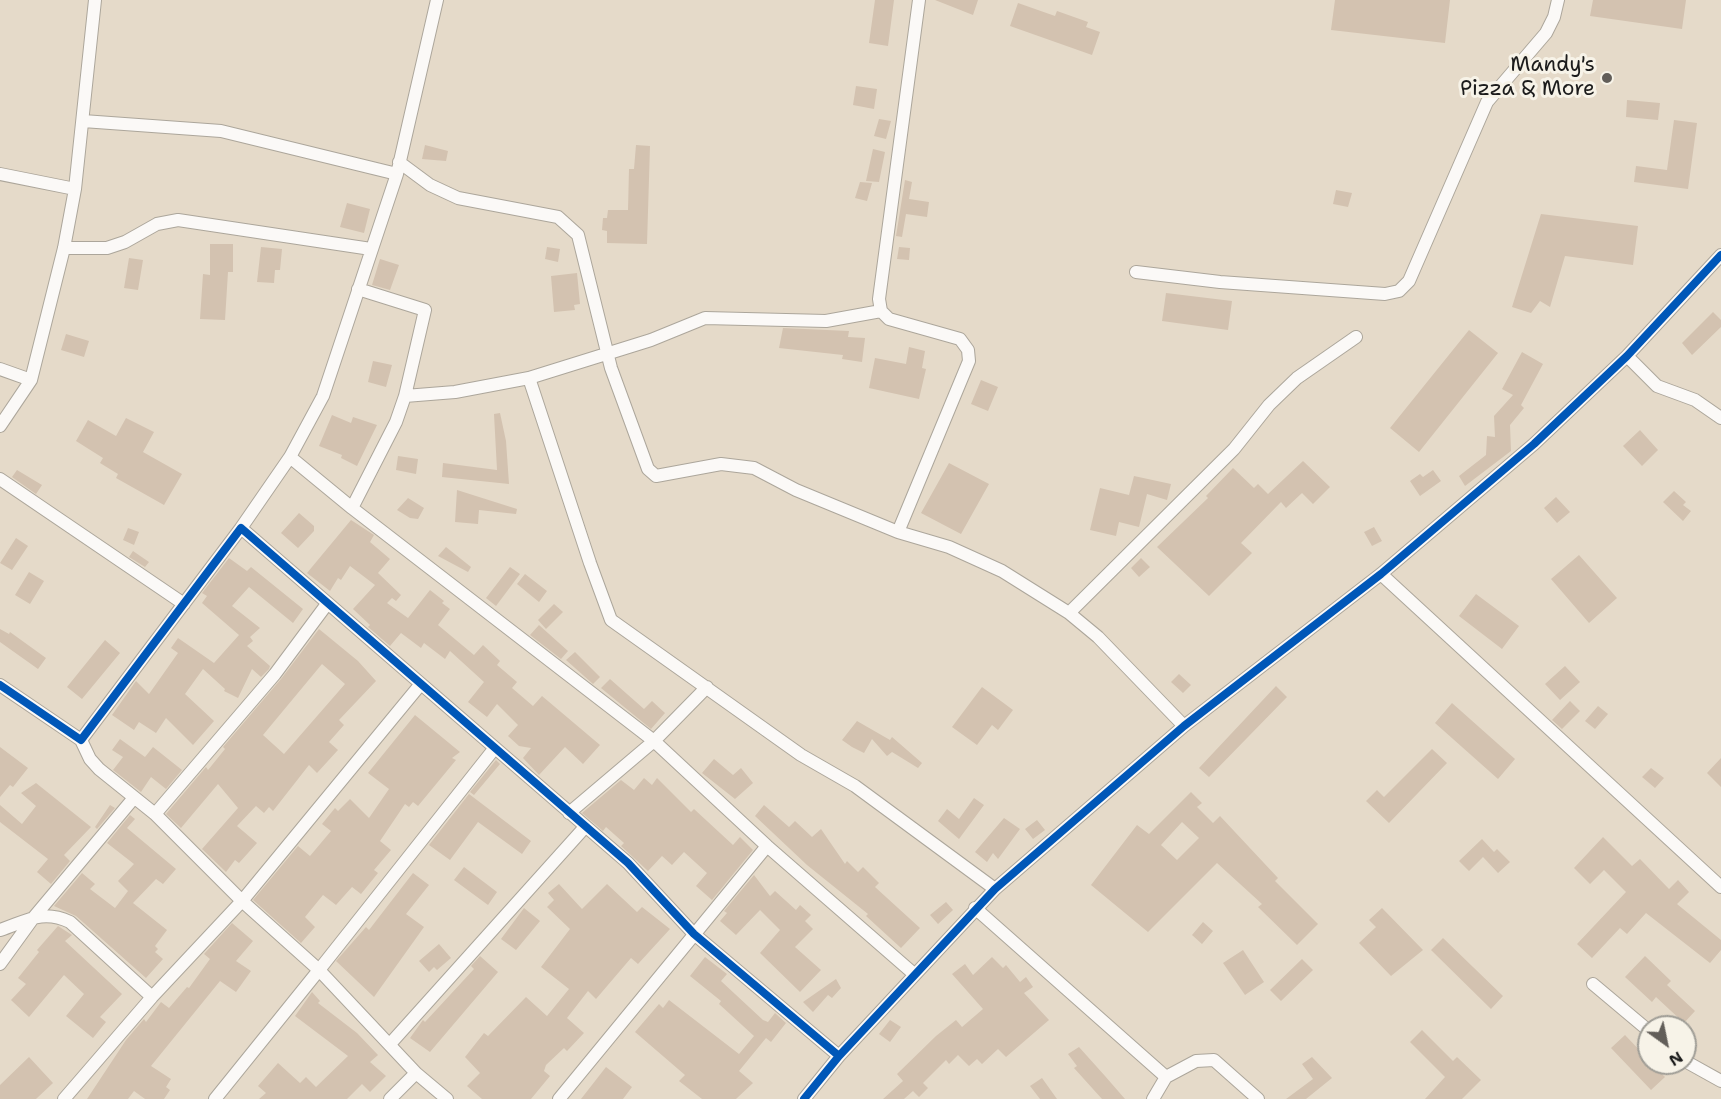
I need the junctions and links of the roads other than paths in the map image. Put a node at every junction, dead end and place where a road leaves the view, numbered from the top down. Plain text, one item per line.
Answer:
1 (95, 0) edge
2 (437, 0) edge
3 (919, 0) edge
4 (1558, 0) edge
5 (84, 121) junction
6 (398, 168) junction
7 (0, 174) edge
8 (75, 189) junction
9 (64, 248) junction
10 (371, 249) junction
11 (1721, 255) edge
12 (1136, 272) dead end
13 (358, 289) junction
14 (881, 311) junction
15 (1356, 337) dead end
16 (607, 354) junction
17 (1627, 356) junction
18 (0, 369) edge
19 (529, 378) junction
20 (31, 380) junction
21 (405, 396) junction
22 (1721, 418) edge
23 (0, 426) edge
24 (290, 457) junction
25 (0, 479) edge
26 (352, 508) junction
27 (241, 528) junction
28 (898, 532) junction
29 (1381, 574) junction
30 (184, 604) junction
31 (327, 604) junction
32 (1069, 613) junction
33 (0, 685) edge
34 (420, 685) junction
35 (708, 687) junction
36 (1184, 726) junction
37 (81, 740) junction
38 (654, 741) junction
39 (494, 749) junction
40 (133, 799) junction
41 (569, 813) junction
42 (155, 814) junction
43 (585, 827) junction
44 (767, 846) junction
45 (1721, 886) edge
46 (995, 890) junction
47 (242, 901) junction
48 (975, 908) junction
49 (34, 917) junction
50 (0, 930) edge
51 (694, 934) junction
52 (0, 963) edge
53 (319, 970) junction
54 (914, 974) junction
55 (1593, 984) dead end
56 (152, 998) junction
57 (1637, 1021) edge
58 (390, 1044) junction
59 (838, 1056) junction
60 (1697, 1068) edge
61 (416, 1073) junction
62 (1166, 1077) junction
63 (1721, 1081) edge
64 (64, 1099) edge
65 (215, 1099) edge
66 (390, 1099) edge
67 (447, 1099) edge
68 (559, 1099) edge
69 (804, 1099) edge
70 (1153, 1099) edge
71 (1258, 1099) edge

1 - 5 street
2 - 6 street
3 - 14 street
4 - 12 street
5 - 6 street
5 - 8 street
6 - 10 street
6 - 16 street
7 - 8 street
8 - 9 street
9 - 10 street
9 - 20 street
10 - 13 street
11 - 17 street
13 - 21 street
13 - 24 street
14 - 16 street
14 - 28 street
15 - 32 street
16 - 19 street
16 - 28 street
17 - 22 street
17 - 29 street
18 - 20 street
19 - 21 street
19 - 35 street
20 - 23 street
21 - 26 street
24 - 26 street
24 - 27 street
25 - 30 street
26 - 38 street
27 - 30 street
27 - 31 street
28 - 32 street
29 - 36 street
29 - 45 street
30 - 37 street
31 - 34 street
31 - 42 street
32 - 36 street
33 - 37 street
34 - 39 street
34 - 47 street
35 - 38 street
35 - 46 street
36 - 46 street
37 - 40 street
38 - 41 street
38 - 44 street
39 - 41 street
39 - 53 street
40 - 42 street
40 - 49 street
41 - 43 street
42 - 47 street
43 - 51 street
43 - 58 street
44 - 51 street
44 - 54 street
46 - 48 street
47 - 53 street
47 - 56 street
48 - 54 street
48 - 62 street
49 - 50 street
49 - 52 street
49 - 56 street
51 - 59 street
51 - 68 street
53 - 58 street
53 - 65 street
54 - 59 street
55 - 57 street
56 - 64 street
58 - 61 street
59 - 69 street
60 - 63 street
61 - 66 street
61 - 67 street
62 - 70 street
62 - 71 street

